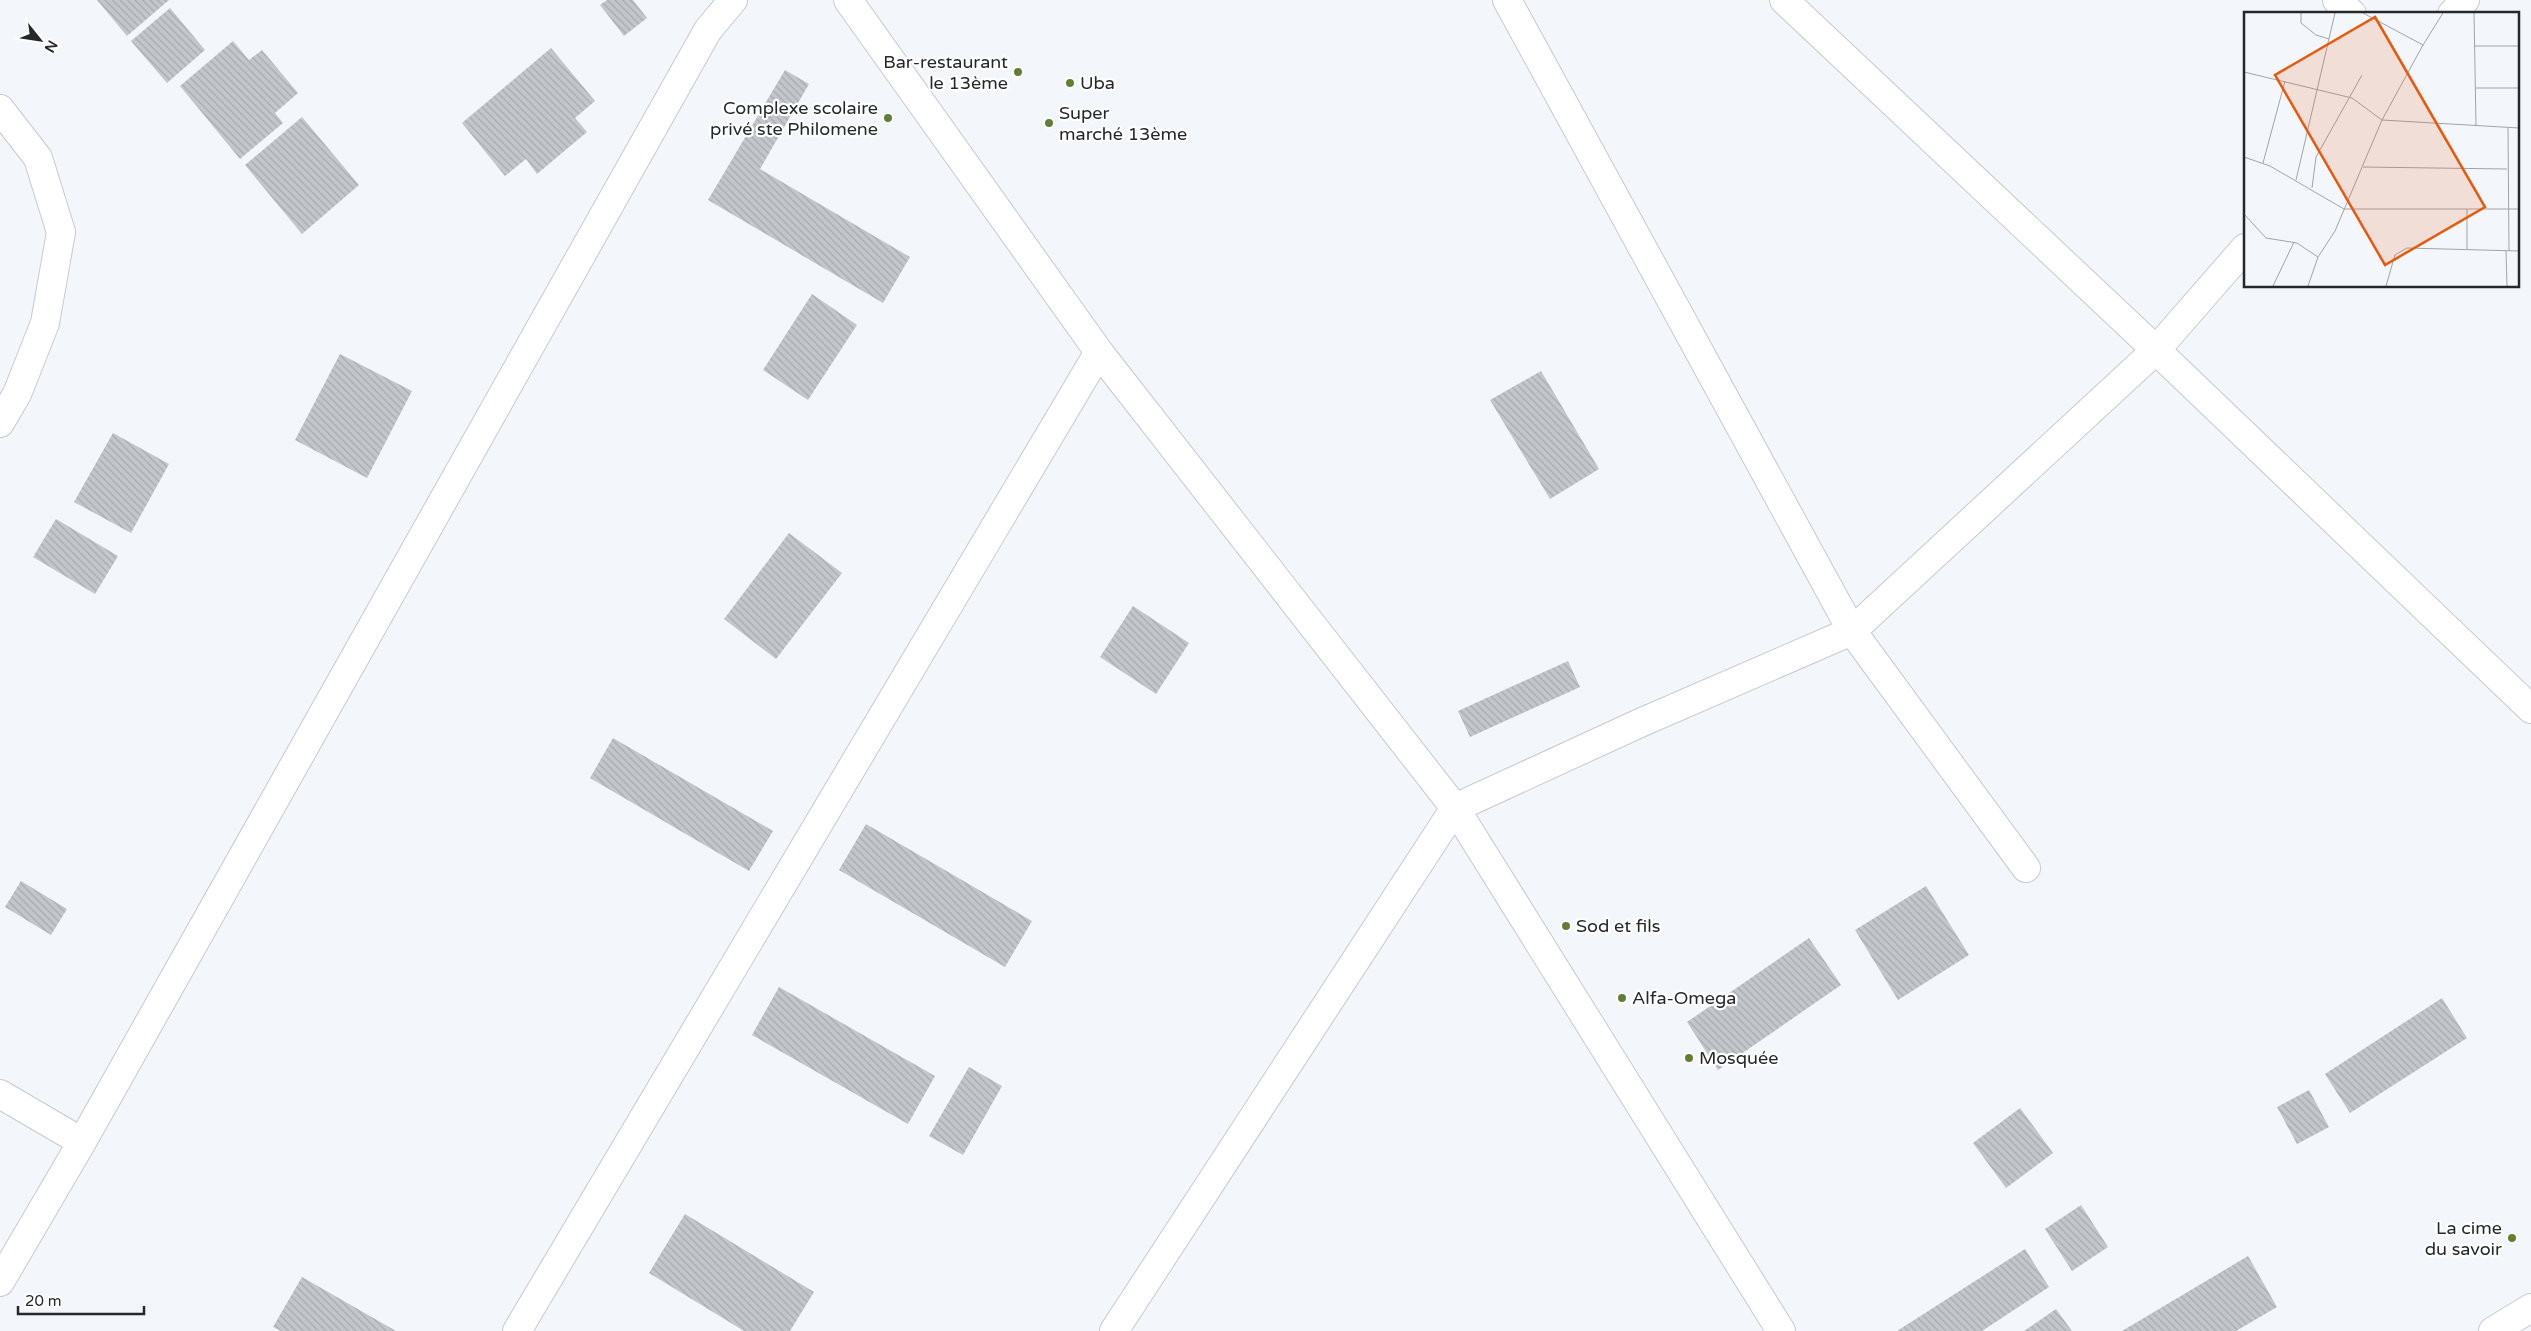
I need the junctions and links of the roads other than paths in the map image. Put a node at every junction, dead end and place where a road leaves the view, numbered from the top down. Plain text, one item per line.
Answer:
1 (733, 0) edge
2 (848, 0) edge
3 (1507, 0) edge
4 (1784, 0) edge
5 (2337, 0) edge
6 (2465, 0) edge
7 (2350, 12) edge
8 (2454, 12) edge
9 (0, 109) edge
10 (2244, 249) edge
11 (2156, 350) junction
12 (1099, 352) junction
13 (0, 423) edge
14 (1852, 631) junction
15 (2531, 709) edge
16 (1456, 808) junction
17 (2026, 868) dead end
18 (0, 1094) edge
19 (82, 1142) junction
20 (0, 1282) edge
21 (2531, 1308) edge
22 (517, 1331) edge
23 (1114, 1331) edge
24 (1781, 1331) edge
25 (2493, 1331) edge

1 - 19 street
2 - 12 street
3 - 14 street
4 - 11 street
5 - 7 street
6 - 8 street
9 - 13 street
10 - 11 street
11 - 14 street
11 - 15 street
12 - 16 street
12 - 22 street
14 - 16 street
14 - 17 street
16 - 23 street
16 - 24 street
18 - 19 street
19 - 20 street
21 - 25 street

